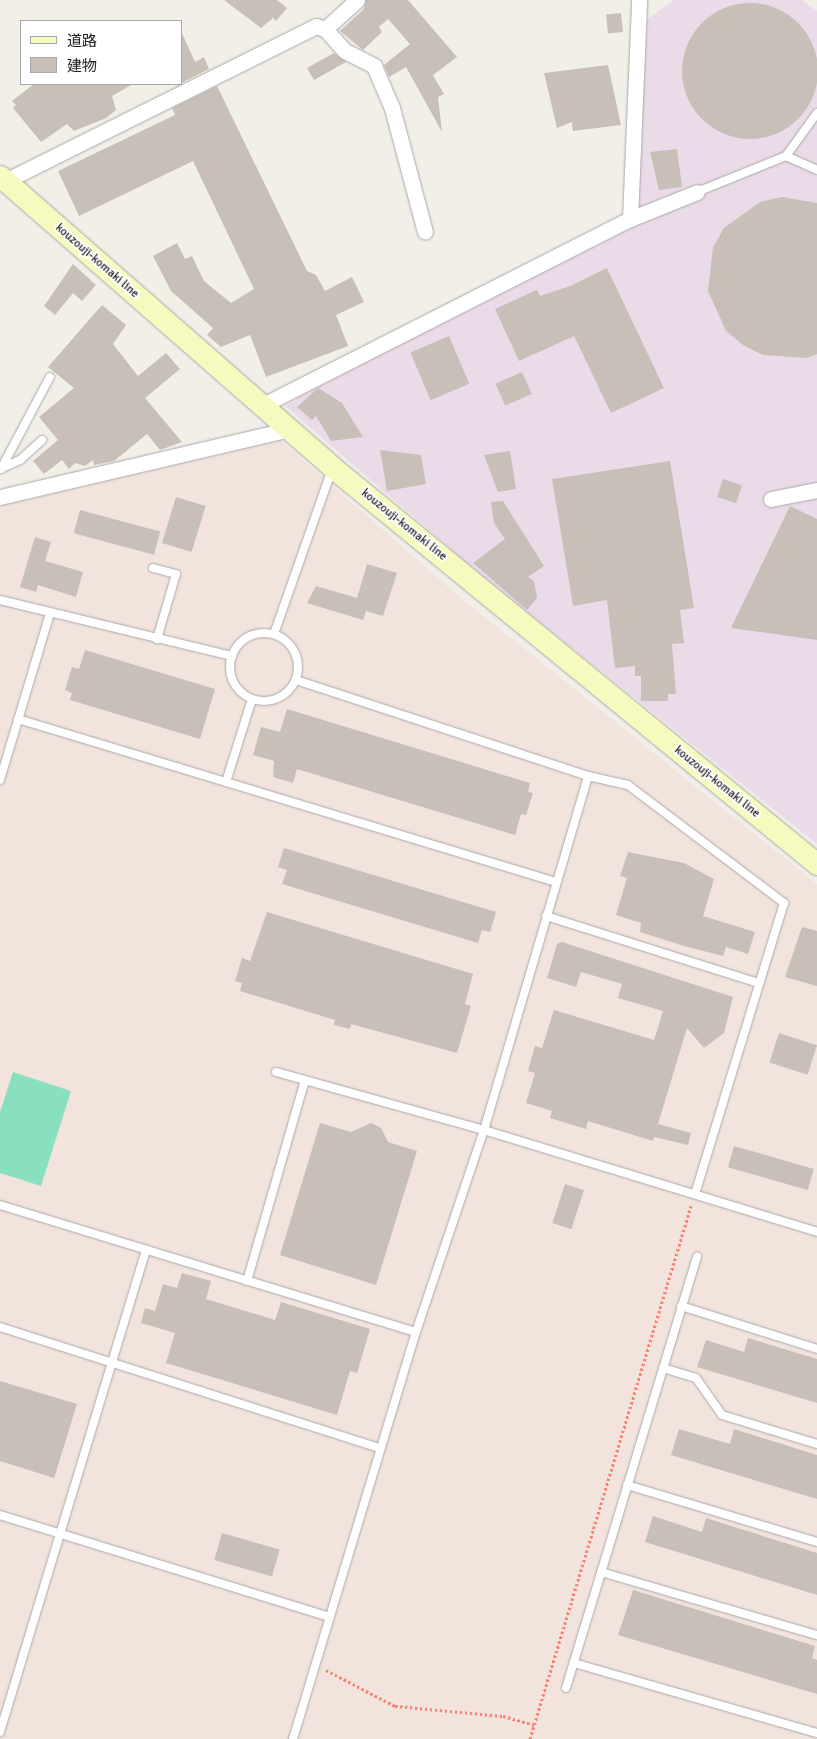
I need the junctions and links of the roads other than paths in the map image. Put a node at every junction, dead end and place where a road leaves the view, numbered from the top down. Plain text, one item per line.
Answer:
1 (357, 0) edge
2 (639, 0) edge
3 (325, 29) junction
4 (817, 113) edge
5 (786, 156) junction
6 (817, 170) edge
7 (3, 179) edge
8 (697, 192) joint
9 (630, 219) junction
10 (425, 232) dead end
11 (50, 377) dead end
12 (263, 405) junction
13 (290, 429) junction
14 (42, 440) dead end
15 (332, 467) junction
16 (1, 469) edge
17 (817, 490) edge
18 (0, 497) edge
19 (771, 500) dead end
20 (153, 568) dead end
21 (0, 600) edge
22 (50, 613) junction
23 (274, 634) junction
24 (157, 638) junction
25 (232, 656) junction
26 (296, 680) junction
27 (252, 699) junction
28 (18, 719) junction
29 (588, 776) junction
30 (0, 780) edge
31 (226, 782) junction
32 (817, 864) edge
33 (556, 882) junction
34 (546, 916) junction
35 (759, 984) junction
36 (276, 1072) dead end
37 (306, 1080) junction
38 (484, 1130) junction
39 (695, 1194) junction
40 (0, 1205) edge
41 (817, 1232) edge
42 (146, 1250) junction
43 (696, 1256) dead end
44 (247, 1281) junction
45 (681, 1306) junction
46 (0, 1327) edge
47 (416, 1332) junction
48 (817, 1349) edge
49 (112, 1362) junction
50 (663, 1368) junction
51 (817, 1444) edge
52 (380, 1448) junction
53 (628, 1486) junction
54 (0, 1515) edge
55 (60, 1533) junction
56 (817, 1542) edge
57 (601, 1572) junction
58 (328, 1616) junction
59 (817, 1635) edge
60 (574, 1663) junction
61 (566, 1688) dead end
62 (0, 1732) edge
63 (817, 1733) edge
64 (292, 1739) edge

1 - 3 street
2 - 9 street
3 - 7 street
3 - 10 street
4 - 5 lane
5 - 6 lane
5 - 8 lane
7 - 12 main road, kouzouji-komaki line
8 - 9 street
9 - 12 street
11 - 16 lane
12 - 13 main road, kouzouji-komaki line
13 - 15 main road, kouzouji-komaki line
13 - 18 street
14 - 16 lane
15 - 23 lane
15 - 32 main road, kouzouji-komaki line
17 - 19 street
20 - 24 lane
21 - 22 lane
22 - 24 lane
22 - 28 lane
23 - 25 lane
23 - 26 lane
24 - 25 lane
25 - 27 lane
26 - 27 lane
26 - 29 lane
27 - 31 lane
28 - 30 lane
28 - 31 lane
29 - 33 lane
29 - 35 lane
31 - 33 lane
33 - 34 lane
34 - 35 lane
34 - 38 lane
35 - 39 lane
36 - 37 lane
37 - 38 lane
37 - 44 lane
38 - 39 lane
38 - 47 lane
39 - 41 lane
40 - 42 lane
42 - 44 lane
42 - 49 lane
43 - 45 lane
44 - 47 lane
45 - 48 lane
45 - 50 lane
46 - 49 lane
47 - 52 lane
49 - 52 lane
49 - 55 lane
50 - 51 lane
50 - 53 lane
52 - 58 lane
53 - 56 lane
53 - 57 lane
54 - 55 lane
55 - 58 lane
55 - 62 lane
57 - 59 lane
57 - 60 lane
58 - 64 lane
60 - 61 lane
60 - 63 lane

